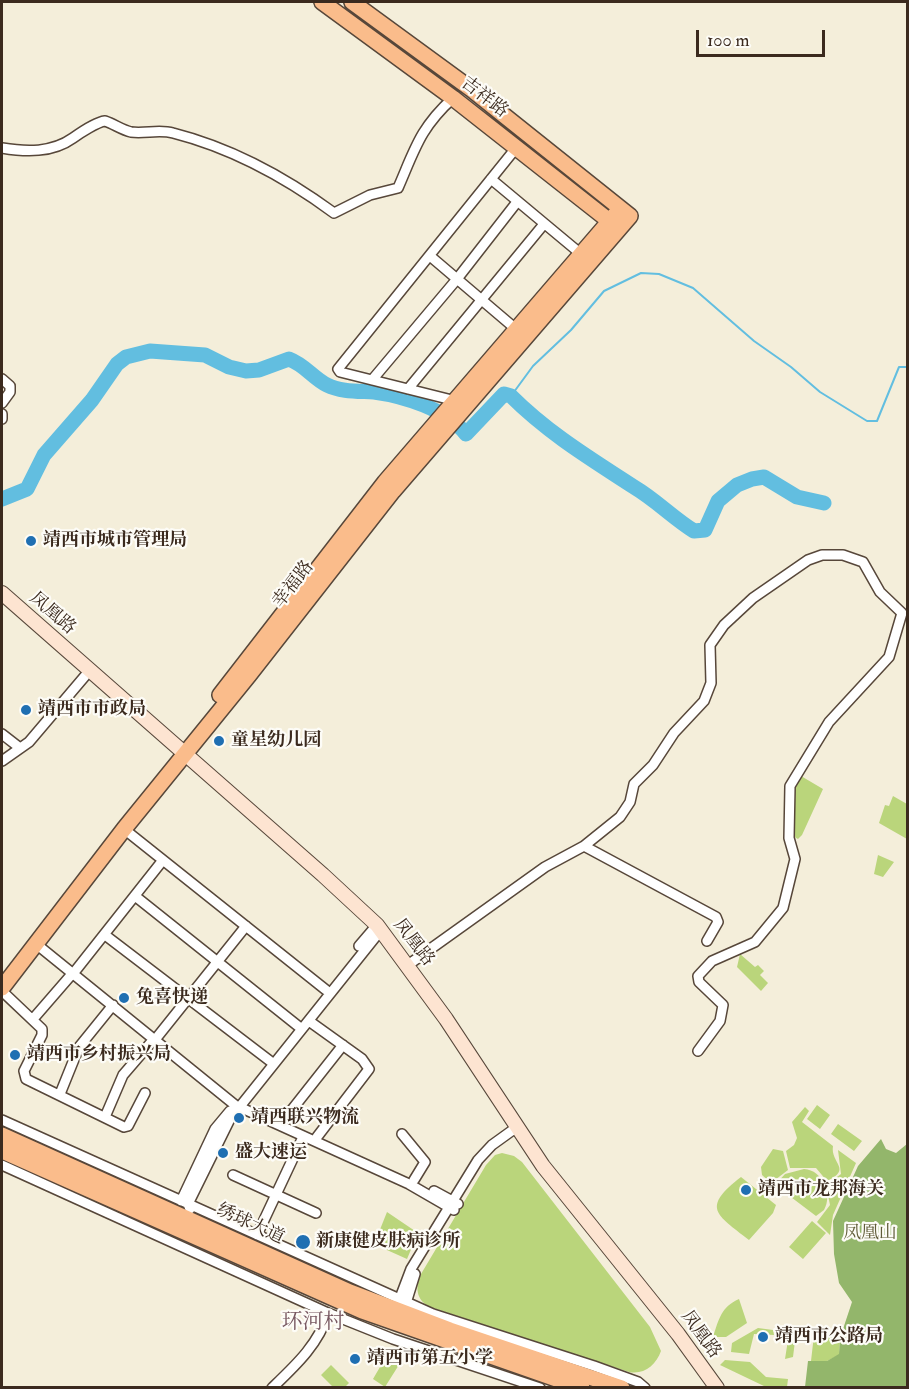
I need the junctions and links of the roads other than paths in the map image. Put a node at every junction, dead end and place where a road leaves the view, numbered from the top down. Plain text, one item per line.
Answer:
1 (322, 2) edge
2 (352, 2) edge
3 (471, 89) junction
4 (453, 98) junction
5 (2, 148) edge
6 (516, 148) junction
7 (491, 180) junction
8 (517, 202) junction
9 (625, 212) joint
10 (544, 224) junction
11 (614, 225) junction
12 (581, 254) junction
13 (430, 256) junction
14 (457, 279) junction
15 (481, 300) junction
16 (517, 330) junction
17 (2, 379) edge
18 (372, 380) junction
19 (408, 389) junction
20 (2, 403) edge
21 (453, 409) junction
22 (2, 414) edge
23 (2, 419) edge
24 (2, 593) edge
25 (2, 605) edge
26 (86, 676) junction
27 (2, 735) edge
28 (20, 748) junction
29 (178, 754) junction
30 (2, 762) edge
31 (124, 829) junction
32 (584, 846) junction
33 (163, 860) junction
34 (135, 896) junction
35 (246, 926) junction
36 (377, 930) junction
37 (105, 935) junction
38 (37, 941) junction
39 (706, 941) dead end
40 (216, 961) junction
41 (408, 965) junction
42 (74, 972) junction
43 (2, 974) edge
44 (2, 989) edge
45 (326, 990) junction
46 (187, 997) junction
47 (113, 1005) junction
48 (33, 1020) junction
49 (309, 1021) junction
50 (298, 1026) junction
51 (156, 1037) junction
52 (343, 1045) junction
53 (698, 1051) dead end
54 (270, 1061) junction
55 (145, 1093) dead end
56 (60, 1094) junction
57 (240, 1104) junction
58 (105, 1117) junction
59 (2, 1120) edge
60 (283, 1121) junction
61 (516, 1131) junction
62 (31, 1134) junction
63 (402, 1134) dead end
64 (2, 1135) edge
65 (303, 1137) junction
66 (316, 1137) junction
67 (2, 1151) edge
68 (42, 1153) junction
69 (18, 1158) junction
70 (2, 1165) edge
71 (106, 1168) junction
72 (233, 1175) dead end
73 (25, 1176) junction
74 (414, 1180) junction
75 (107, 1190) junction
76 (277, 1196) junction
77 (185, 1202) junction
78 (454, 1205) junction
79 (105, 1211) junction
80 (316, 1213) dead end
81 (195, 1220) junction
82 (247, 1230) junction
83 (257, 1242) junction
84 (223, 1250) junction
85 (302, 1257) junction
86 (228, 1267) junction
87 (314, 1276) junction
88 (403, 1299) junction
89 (328, 1313) junction
90 (515, 1365) junction
91 (524, 1382) junction
92 (272, 1388) edge
93 (540, 1388) edge
94 (582, 1388) edge
95 (622, 1388) edge
96 (645, 1388) edge
97 (708, 1388) edge
98 (717, 1388) edge

1 - 4 main road, 吉祥路
2 - 3 main road, 吉祥路
3 - 4 main road
3 - 9 main road, 吉祥路
4 - 5 street
4 - 6 main road, 吉祥路
6 - 7 street
6 - 11 main road, 吉祥路
7 - 8 street
7 - 13 street
8 - 10 street
8 - 14 street
9 - 11 main road, 幸福路
10 - 12 street
10 - 15 street
11 - 12 main road, 幸福路
11 - 21 main road, 幸福路
12 - 16 main road, 幸福路
13 - 14 street
13 - 18 street
14 - 15 street
14 - 18 street
15 - 16 street
15 - 19 street
16 - 21 main road, 幸福路
17 - 20 street
18 - 19 street
19 - 21 street
21 - 29 main road, 幸福路
22 - 23 street
24 - 29 main road, 凤凰路
25 - 26 main road, 凤凰路
26 - 28 street
26 - 29 main road, 凤凰路
27 - 28 street
28 - 30 street
29 - 31 main road, 幸福路
29 - 36 main road, 凤凰路
29 - 43 main road, 幸福路
31 - 33 street
31 - 38 main road, 幸福路
32 - 39 street
32 - 41 street
32 - 53 street
33 - 34 street
33 - 35 street
34 - 37 street
34 - 40 street
35 - 40 street
35 - 45 street
36 - 41 main road, 凤凰路
36 - 45 street
36 - 49 street
36 - 61 main road, 凤凰路
37 - 42 street
37 - 46 street
38 - 42 street
38 - 44 main road, 幸福路
40 - 46 street
40 - 50 street
41 - 61 main road, 凤凰路
42 - 47 street
42 - 48 street
42 - 51 street
44 - 48 street
45 - 50 street
46 - 51 street
46 - 54 street
47 - 51 street
47 - 56 street
48 - 56 street
49 - 52 street
49 - 57 street
50 - 54 street
51 - 57 street
51 - 58 street
52 - 60 street
52 - 66 street
54 - 57 street
55 - 58 street
56 - 58 street
57 - 60 street
57 - 65 street
57 - 77 street
59 - 62 street
60 - 66 street
61 - 78 street
61 - 97 main road, 凤凰路
61 - 98 main road, 凤凰路
62 - 68 street
62 - 71 street
63 - 74 street
64 - 68 main road, 绣球大道
65 - 76 street
65 - 78 street
66 - 74 street
67 - 69 main road, 绣球大道
68 - 75 main road, 绣球大道
69 - 73 street
69 - 75 main road, 绣球大道
70 - 73 street
71 - 75 street
71 - 77 street
72 - 76 street
73 - 79 street
74 - 78 street
75 - 79 street
75 - 81 main road, 绣球大道
75 - 84 main road, 绣球大道
76 - 80 street
76 - 83 street
77 - 81 street
77 - 82 street
78 - 88 street
79 - 86 street
81 - 83 main road, 绣球大道
82 - 83 street
82 - 83 street
83 - 85 street
83 - 87 main road, 绣球大道
84 - 86 street
84 - 90 main road, 绣球大道
85 - 87 street
85 - 88 street
86 - 89 street
87 - 95 main road, 绣球大道
88 - 96 street
89 - 91 street
89 - 92 street
90 - 91 street
90 - 94 main road, 绣球大道
91 - 93 street

